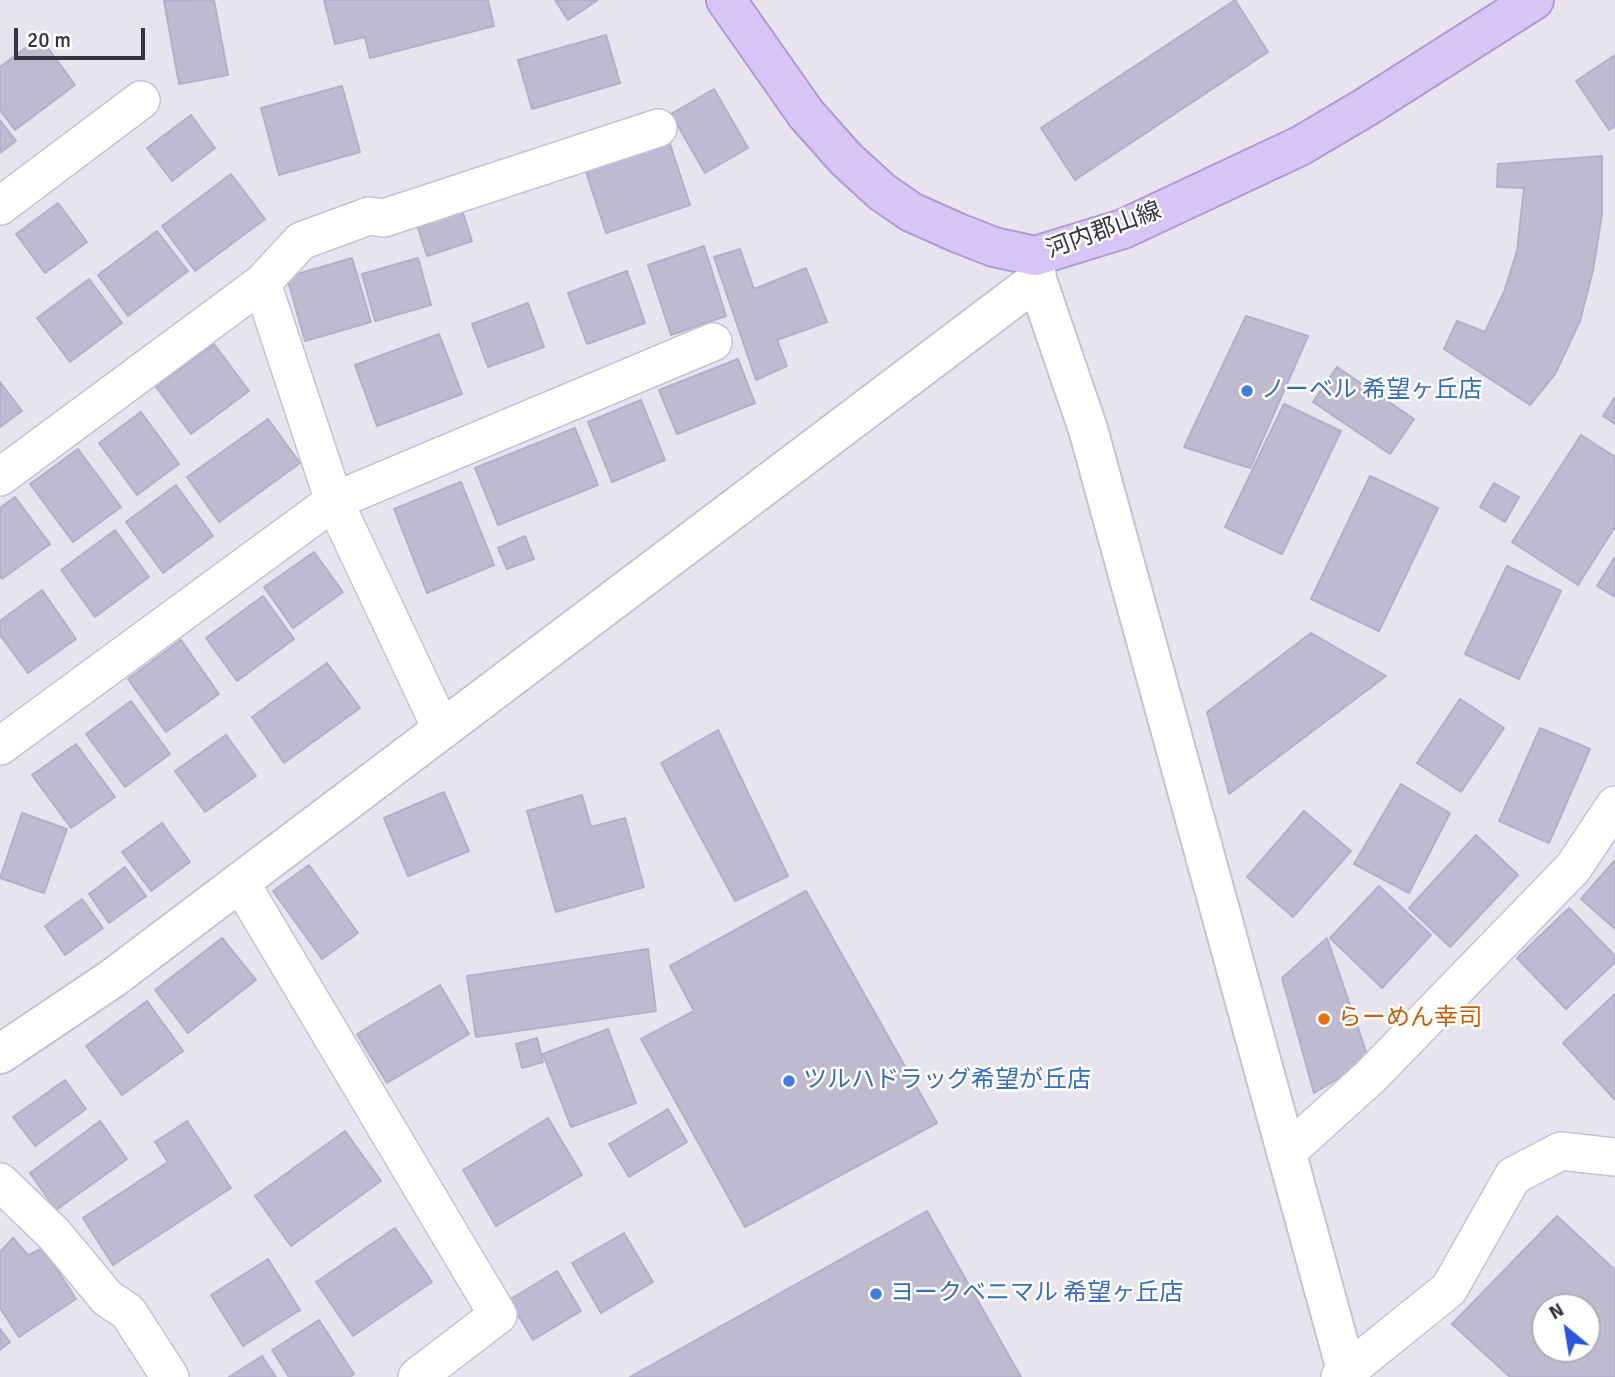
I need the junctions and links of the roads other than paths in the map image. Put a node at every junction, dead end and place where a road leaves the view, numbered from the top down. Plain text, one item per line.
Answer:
1 (726, 0) edge
2 (1534, 0) edge
3 (141, 100) dead end
4 (658, 128) dead end
5 (0, 206) edge
6 (1036, 268) junction
7 (262, 283) junction
8 (713, 342) dead end
9 (0, 477) edge
10 (334, 501) junction
11 (442, 730) junction
12 (0, 746) edge
13 (1615, 805) edge
14 (240, 882) junction
15 (0, 1054) edge
16 (1286, 1153) junction
17 (1615, 1157) edge
18 (0, 1182) edge
19 (1345, 1376) edge
20 (170, 1377) edge
21 (417, 1377) edge

1 - 6 main road, 河内郡山線
2 - 6 main road, 河内郡山線
3 - 5 street
4 - 7 street
6 - 11 street
6 - 16 street
7 - 9 street
7 - 10 street
8 - 10 street
10 - 11 street
10 - 12 street
11 - 14 street
13 - 16 street
14 - 15 street
14 - 21 street
16 - 19 street
17 - 19 street
18 - 20 street

